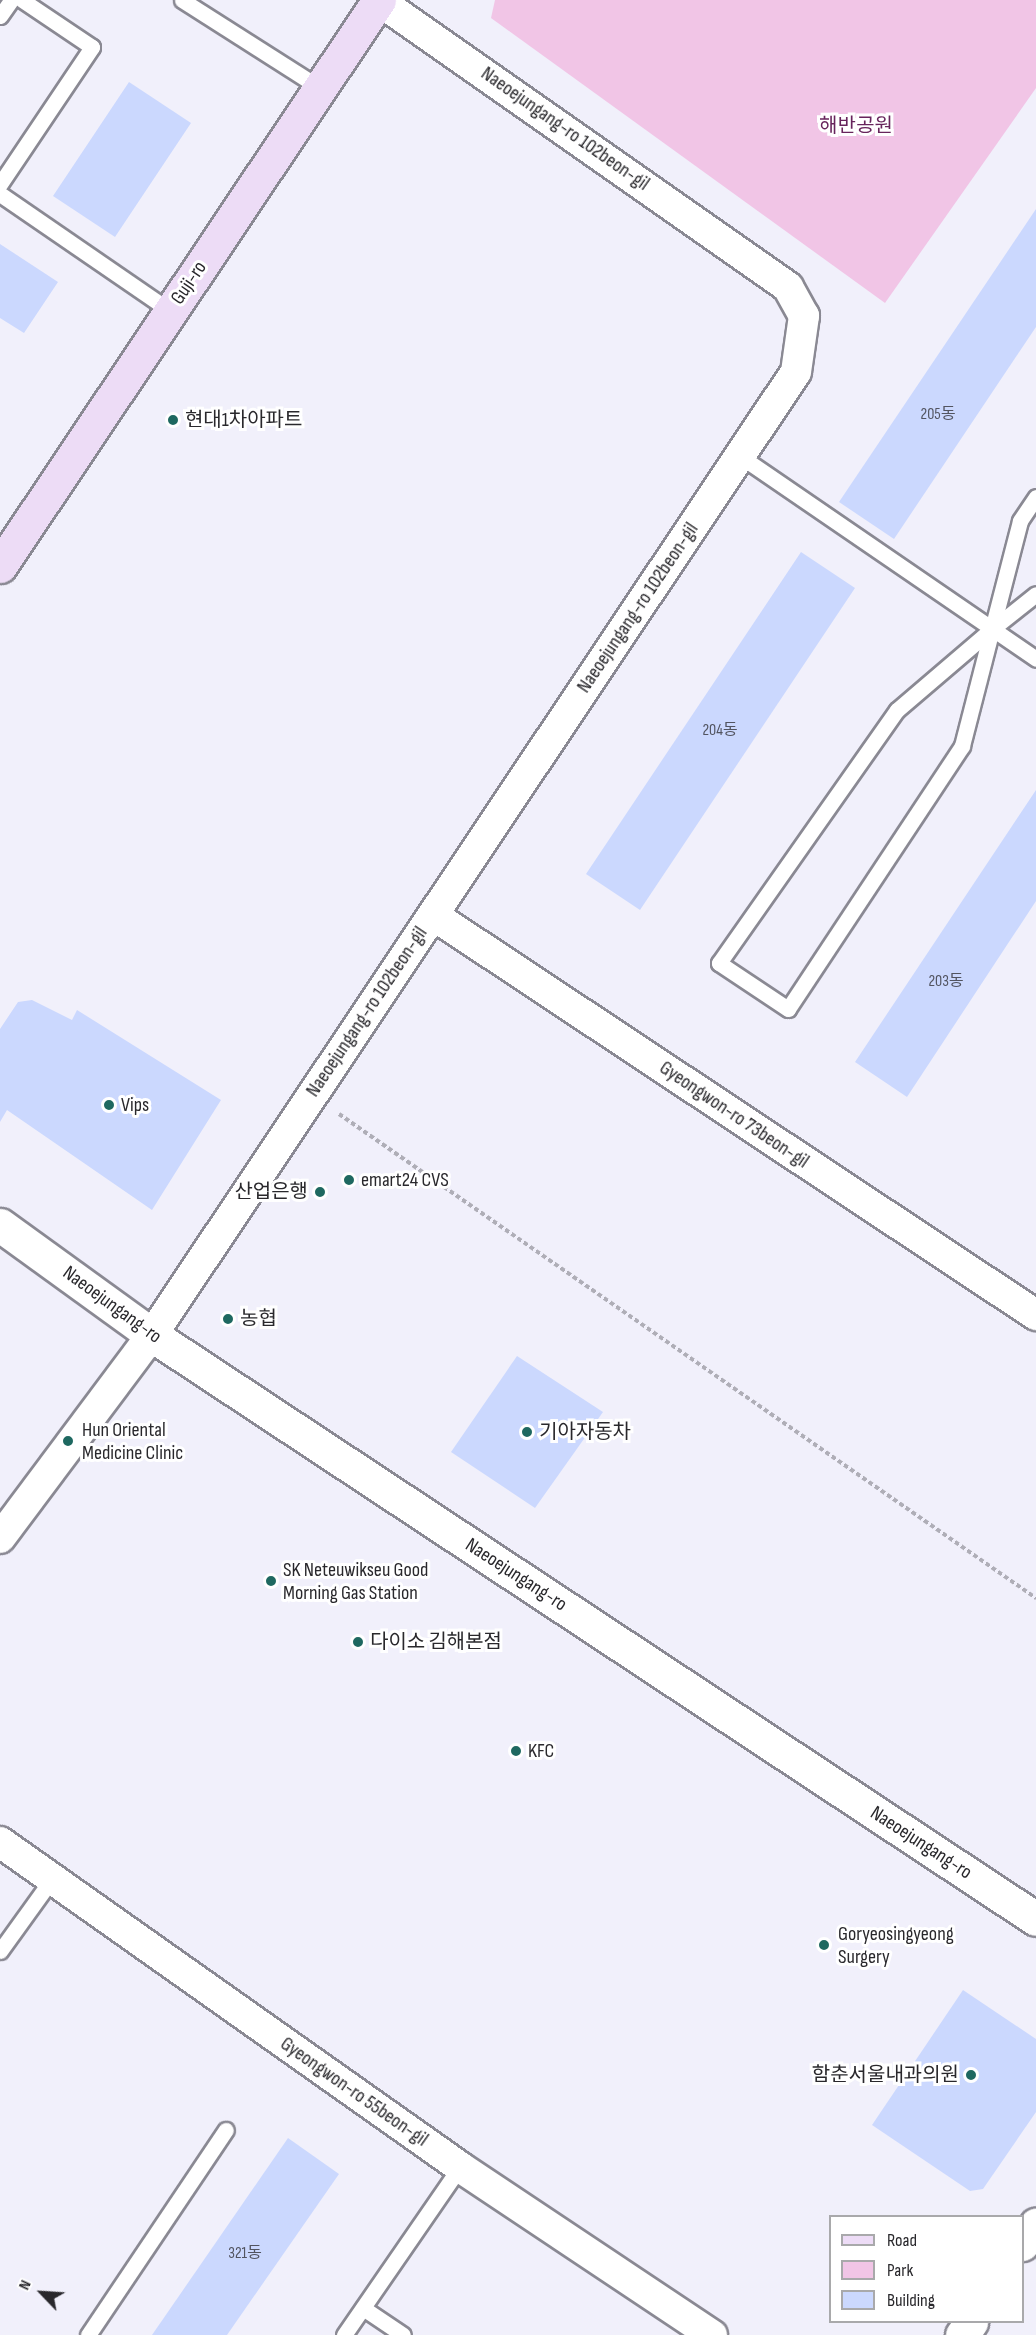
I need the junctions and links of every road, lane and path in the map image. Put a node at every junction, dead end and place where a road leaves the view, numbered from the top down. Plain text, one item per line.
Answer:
1 (11, 0) edge
2 (22, 0) edge
3 (182, 0) edge
4 (379, 0) edge
5 (0, 16) edge
6 (320, 88) junction
7 (0, 184) edge
8 (0, 194) edge
9 (170, 311) junction
10 (740, 456) junction
11 (1036, 497) edge
12 (0, 566) edge
13 (1036, 594) edge
14 (992, 628) junction
15 (1036, 659) edge
16 (433, 915) junction
17 (312, 1095) junction
18 (1, 1225) edge
19 (1036, 1315) edge
20 (152, 1335) junction
21 (0, 1538) edge
22 (1036, 1598) edge
23 (0, 1842) edge
24 (52, 1879) junction
25 (1036, 1919) edge
26 (0, 1951) edge
27 (226, 2130) dead end
28 (460, 2167) junction
29 (1036, 2224) edge
30 (1024, 2242) edge
31 (363, 2308) junction
32 (88, 2335) edge
33 (344, 2335) edge
34 (403, 2335) edge
35 (712, 2335) edge

1 - 5 lane
2 - 7 lane
3 - 6 lane
4 - 6 main road, Guji-ro
4 - 10 street, Naeoejungang-ro 102beon-gil
6 - 9 main road, Guji-ro
8 - 9 lane
9 - 12 main road, Guji-ro
10 - 14 lane
10 - 16 street, Naeoejungang-ro 102beon-gil
11 - 14 lane
13 - 14 lane
14 - 14 lane
14 - 15 lane
16 - 17 street, Naeoejungang-ro 102beon-gil
16 - 19 street, Gyeongwon-ro 73beon-gil
17 - 20 street, Naeoejungang-ro 102beon-gil
17 - 22 path
18 - 20 street, Naeoejungang-ro
20 - 21 street, Naeoejungang-ro 102beon-gil
20 - 25 street, Naeoejungang-ro
23 - 24 street, Gyeongwon-ro 55beon-gil
24 - 26 lane
24 - 28 street, Gyeongwon-ro 55beon-gil
27 - 32 lane
28 - 31 lane
28 - 35 street, Gyeongwon-ro 55beon-gil
29 - 30 street
31 - 33 lane
31 - 34 lane

